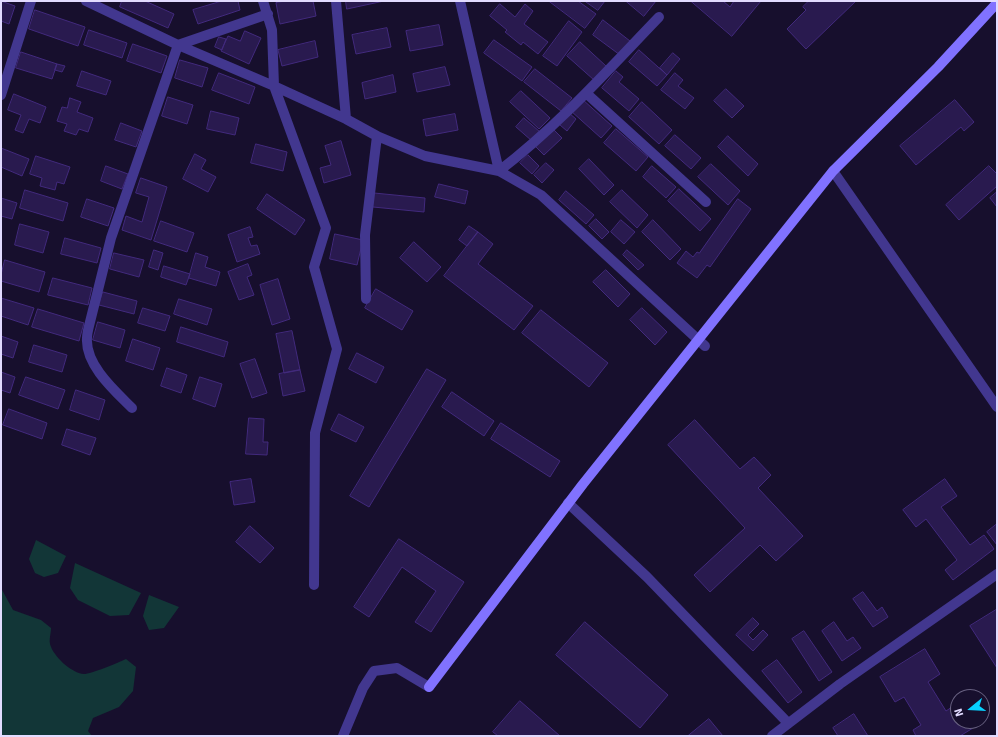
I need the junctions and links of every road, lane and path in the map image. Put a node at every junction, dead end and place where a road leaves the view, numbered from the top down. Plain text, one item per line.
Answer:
1 (31, 1) edge
2 (86, 1) edge
3 (263, 1) edge
4 (336, 1) edge
5 (460, 1) edge
6 (997, 3) edge
7 (268, 14) junction
8 (659, 17) dead end
9 (178, 46) junction
10 (274, 86) junction
11 (586, 93) junction
12 (1, 95) edge
13 (346, 119) junction
14 (376, 136) junction
15 (834, 170) junction
16 (499, 171) junction
17 (706, 202) dead end
18 (366, 299) dead end
19 (705, 346) dead end
20 (997, 407) edge
21 (132, 408) dead end
22 (568, 503) junction
23 (997, 574) edge
24 (314, 585) dead end
25 (429, 687) joint
26 (788, 723) junction
27 (343, 736) edge
28 (772, 736) edge

1 - 12 street
2 - 9 street
3 - 7 street
4 - 13 street
5 - 16 street
6 - 15 main road
7 - 9 street
7 - 10 street
8 - 11 street
9 - 10 street
9 - 21 street
10 - 13 street
10 - 24 street
11 - 16 street
11 - 17 street
13 - 14 street
14 - 16 street
14 - 18 street
15 - 20 street
15 - 22 main road
16 - 19 street
22 - 25 main road
22 - 26 street
23 - 26 street
25 - 27 street
26 - 28 street

